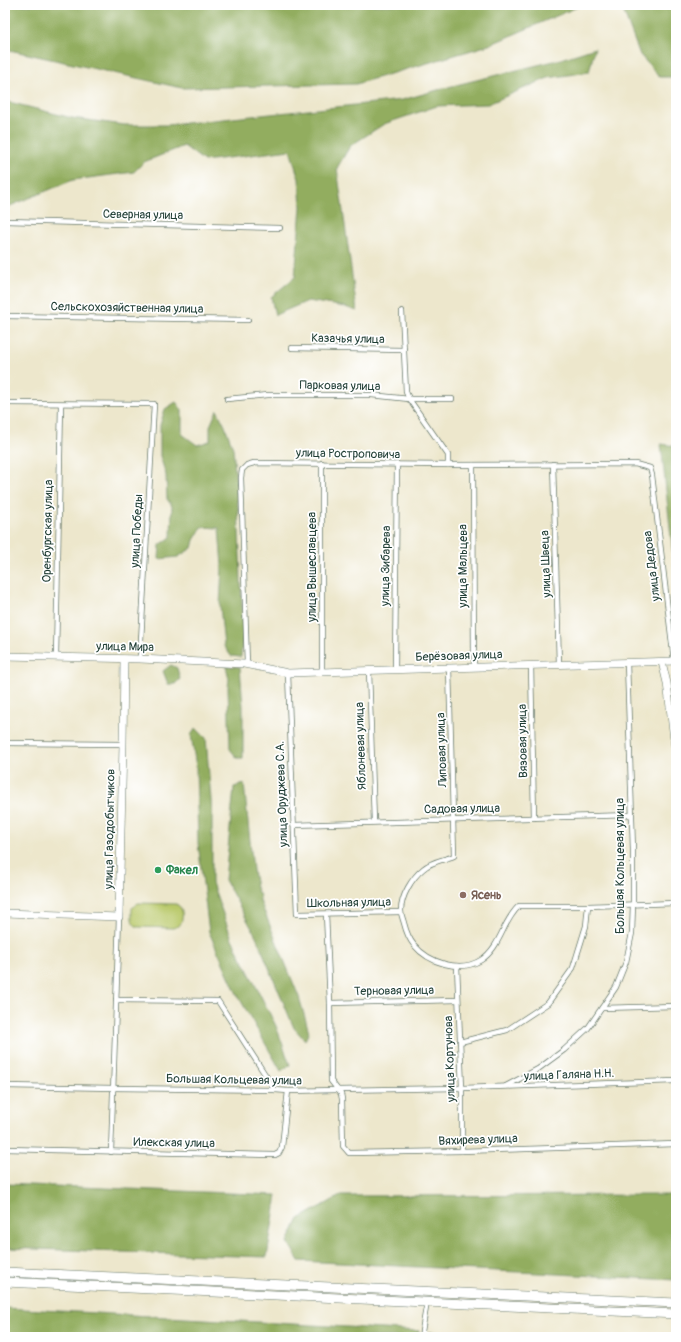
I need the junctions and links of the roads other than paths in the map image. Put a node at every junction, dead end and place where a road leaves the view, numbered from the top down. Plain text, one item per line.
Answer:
1 (5, 221) edge
2 (280, 228) dead end
3 (402, 312) dead end
4 (5, 316) edge
5 (248, 320) dead end
6 (292, 348) dead end
7 (404, 350) junction
8 (452, 398) dead end
9 (227, 399) dead end
10 (409, 400) junction
11 (5, 403) edge
12 (61, 405) junction
13 (322, 463) junction
14 (397, 464) junction
15 (553, 464) junction
16 (448, 465) junction
17 (473, 465) junction
18 (650, 468) joint
19 (5, 656) edge
20 (56, 657) junction
21 (124, 658) junction
22 (140, 659) junction
23 (675, 661) edge
24 (627, 662) junction
25 (662, 662) junction
26 (245, 664) junction
27 (559, 664) junction
28 (531, 665) junction
29 (449, 667) junction
30 (474, 667) junction
31 (395, 669) junction
32 (369, 670) junction
33 (322, 671) junction
34 (288, 673) junction
35 (5, 743) edge
36 (123, 744) junction
37 (676, 755) edge
38 (631, 815) junction
39 (534, 818) junction
40 (454, 819) junction
41 (374, 822) junction
42 (293, 825) junction
43 (454, 856) joint
44 (676, 903) edge
45 (633, 904) junction
46 (588, 906) junction
47 (401, 912) junction
48 (5, 913) edge
49 (297, 914) joint
50 (326, 914) junction
51 (119, 917) junction
52 (457, 966) junction
53 (116, 1000) junction
54 (458, 1000) junction
55 (330, 1003) junction
56 (676, 1006) edge
57 (602, 1008) junction
58 (460, 1042) junction
59 (676, 1082) edge
60 (5, 1086) edge
61 (504, 1087) junction
62 (114, 1088) junction
63 (462, 1088) junction
64 (275, 1090) junction
65 (337, 1090) junction
66 (288, 1091) junction
67 (676, 1144) edge
68 (5, 1149) edge
69 (462, 1151) junction
70 (111, 1152) junction
71 (5, 1272) edge
72 (5, 1282) edge
73 (427, 1302) junction
74 (676, 1303) edge
75 (676, 1314) edge
76 (421, 1337) edge

1 - 2 street, Северная улица
3 - 7 street
4 - 5 street, Сельскохозяйственная улица
6 - 7 street, Казачья улица
7 - 10 street
8 - 10 street, Парковая улица
9 - 10 street, Парковая улица
10 - 16 street
11 - 12 street
12 - 20 street, Оренбургская улица
12 - 22 street, улица Победы
13 - 14 street, улица Ростроповича
13 - 26 street, улица Ростроповича
13 - 33 street, улица Вышеславцева
14 - 16 street, улица Ростроповича
14 - 31 street, улица Зибарева
15 - 17 street, улица Ростроповича
15 - 18 street, улица Ростроповича
15 - 27 street, улица Швеца
16 - 17 street, улица Ростроповича
17 - 30 street, улица Мальцева
18 - 23 street, улица Дедова
19 - 20 street, улица Мира
20 - 21 street, улица Мира
21 - 22 street, улица Мира
21 - 36 street, улица Газодобытчиков
22 - 26 street, улица Мира
23 - 25 street, Берёзовая улица
24 - 25 street, Берёзовая улица
24 - 27 street, Берёзовая улица
24 - 38 street, Большая Кольцевая улица
25 - 37 street
26 - 34 street, Берёзовая улица
27 - 28 street, Берёзовая улица
28 - 30 street, Берёзовая улица
28 - 39 street, Вязовая улица
29 - 30 street, Берёзовая улица
29 - 31 street, Берёзовая улица
29 - 40 street, Липовая улица
31 - 32 street, Берёзовая улица
32 - 33 street, Берёзовая улица
32 - 41 street, Яблоневая улица
33 - 34 street, Берёзовая улица
34 - 42 street, улица Оруджева С.А.
35 - 36 street
36 - 51 street, улица Газодобытчиков
38 - 39 street, Садовая улица
38 - 45 street, Большая Кольцевая улица
39 - 40 street, Садовая улица
40 - 41 street, Садовая улица
40 - 43 street, Липовая улица
41 - 42 street, Садовая улица
42 - 49 street, улица Оруджева С.А.
43 - 47 street, Школьная улица
44 - 45 street, Школьная улица
45 - 46 street, Школьная улица
45 - 57 street, Большая Кольцевая улица
46 - 52 street, Школьная улица
46 - 58 street
47 - 50 street, Школьная улица
47 - 52 street, Школьная улица
48 - 51 street
49 - 50 street, Школьная улица
50 - 55 street
51 - 53 street, улица Газодобытчиков
52 - 54 street, улица Кортунова
53 - 62 street, улица Газодобытчиков
53 - 64 street
54 - 55 street, Терновая улица
54 - 58 street, улица Кортунова
55 - 65 street
56 - 57 street
57 - 61 street, Большая Кольцевая улица
58 - 63 street, улица Кортунова
59 - 61 street, улица Галяна Н.Н.
60 - 62 street, Большая Кольцевая улица
61 - 63 street, улица Галяна Н.Н.
62 - 64 street, Большая Кольцевая улица
62 - 70 street, улица Газодобытчиков
63 - 65 street, Большая Кольцевая улица
63 - 69 street, улица Кортунова
64 - 66 street, Большая Кольцевая улица
65 - 66 street, Большая Кольцевая улица
65 - 69 street, Вяхирева улица
66 - 70 street, Илекская улица
67 - 69 street, Вяхирева улица
68 - 70 street, Илекская улица
71 - 74 highway
72 - 73 highway
73 - 75 highway
73 - 76 street

